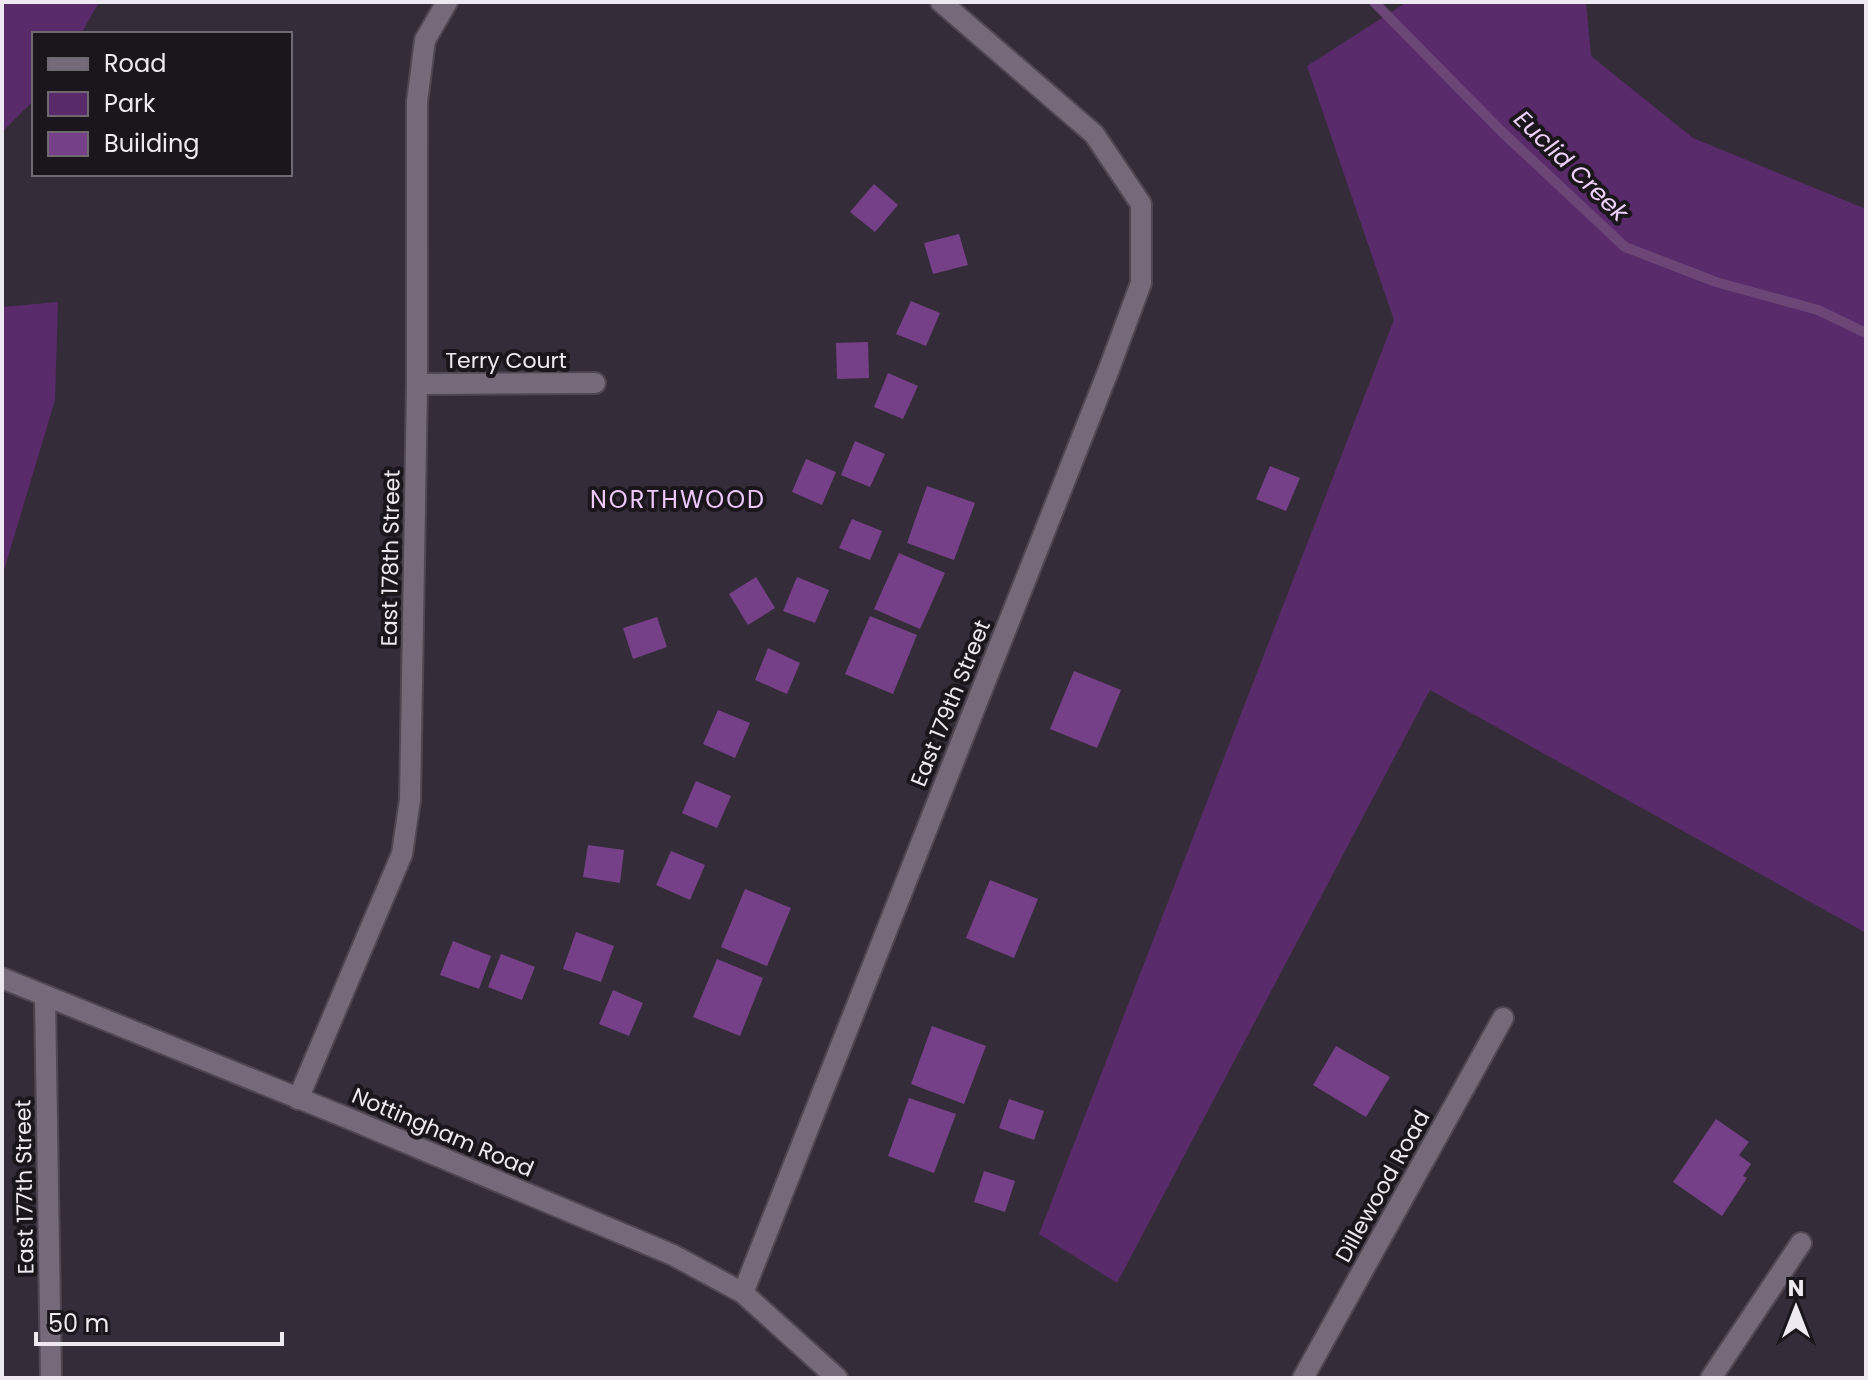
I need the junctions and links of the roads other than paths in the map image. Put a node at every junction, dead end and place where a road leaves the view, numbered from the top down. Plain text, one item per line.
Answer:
1 (447, 2) edge
2 (941, 2) edge
3 (595, 383) dead end
4 (417, 384) junction
5 (2, 978) edge
6 (45, 996) junction
7 (1503, 1018) dead end
8 (298, 1099) junction
9 (1801, 1243) dead end
10 (743, 1293) junction
11 (51, 1378) edge
12 (837, 1378) edge
13 (1303, 1378) edge
14 (1711, 1378) edge

1 - 4 street, East 178th Street
2 - 10 street, East 179th Street
3 - 4 street, Terry Court
4 - 8 street, East 178th Street
5 - 6 street, Nottingham Road
6 - 8 street, Nottingham Road
6 - 11 street, East 177th Street
7 - 13 street, Dillewood Road
8 - 10 street, Nottingham Road
9 - 14 street
10 - 12 street, Nottingham Road

